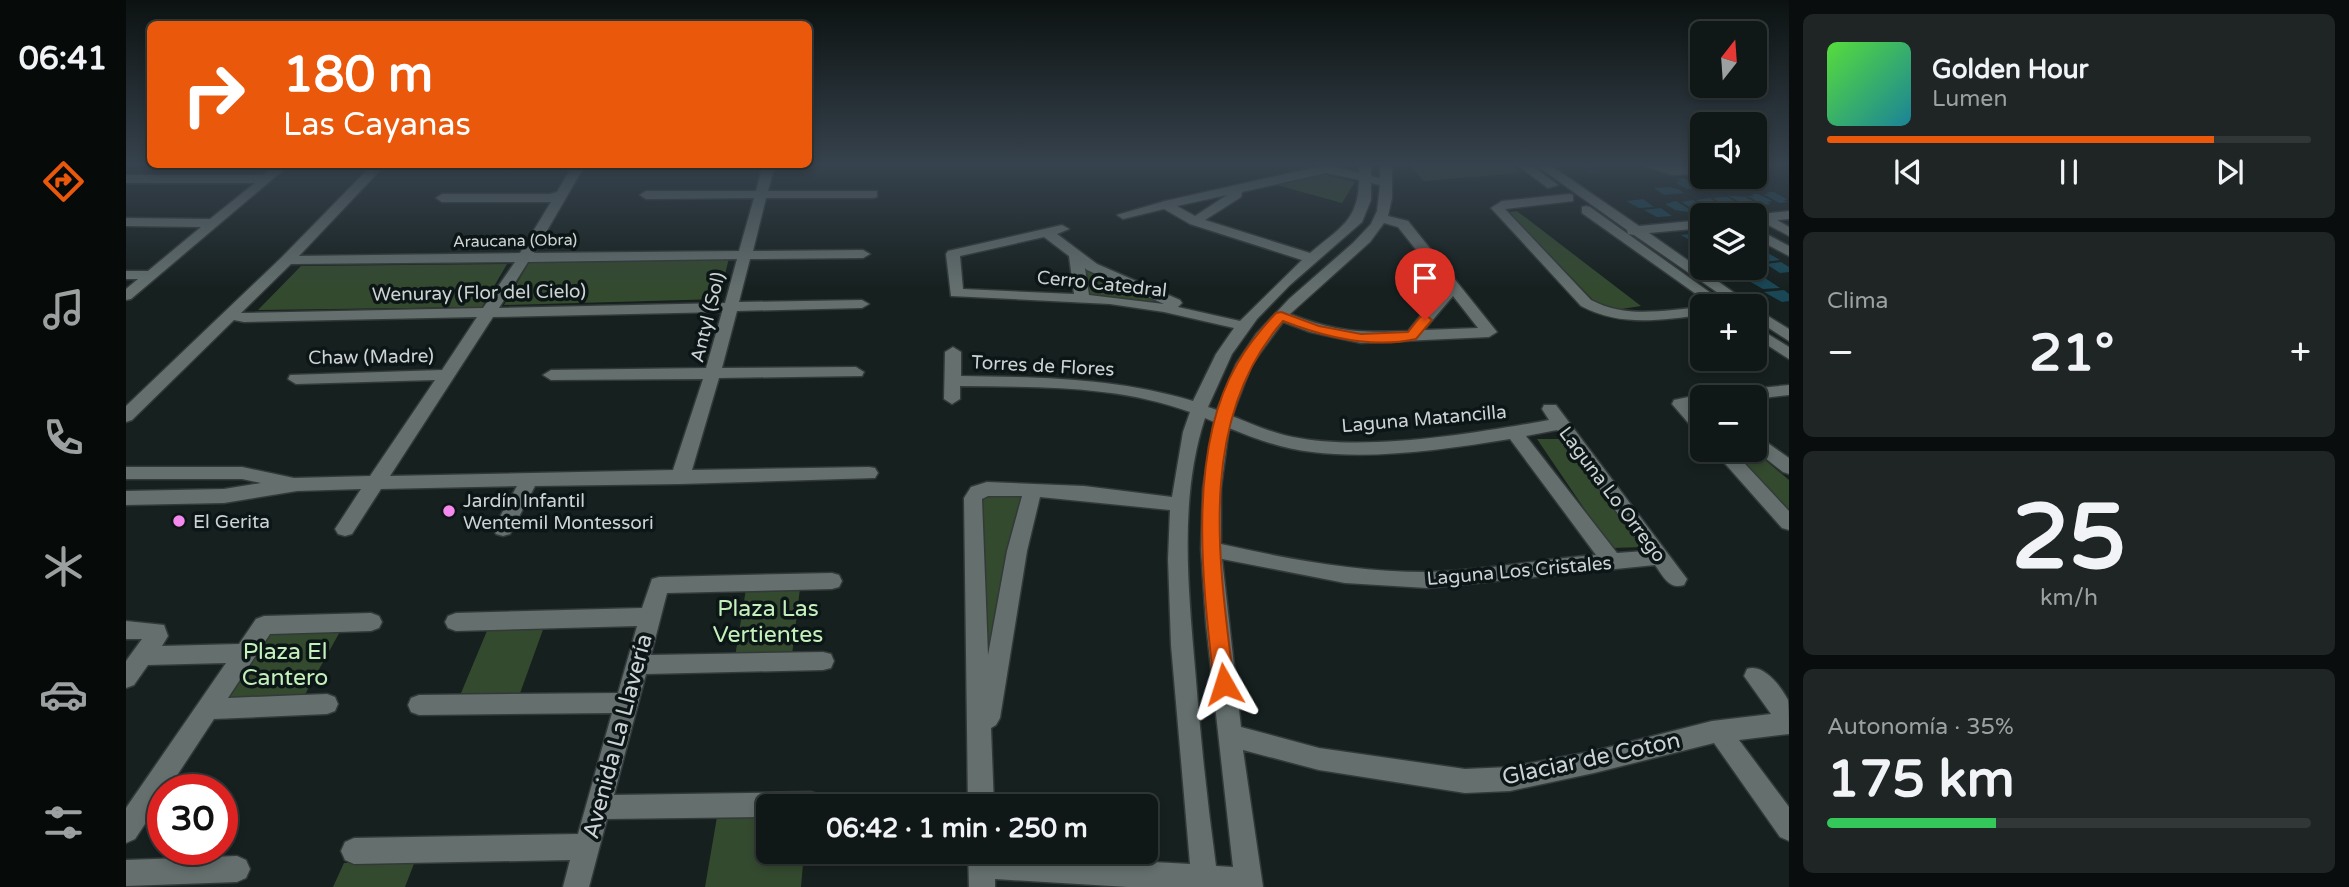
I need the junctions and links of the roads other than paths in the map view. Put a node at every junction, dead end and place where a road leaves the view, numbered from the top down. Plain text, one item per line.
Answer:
1 (233, 206) edge
2 (339, 206) edge
3 (553, 206) edge
4 (757, 206) edge
5 (1159, 206) edge
6 (1168, 206) edge
7 (1218, 206) edge
8 (1362, 206) edge
9 (1384, 206) edge
10 (1500, 206) edge
11 (1581, 206) edge
12 (1602, 206) edge
13 (1123, 215) dead end
14 (1789, 215) edge
15 (1767, 217) edge
16 (1381, 218) junction
17 (1195, 221) junction
18 (126, 222) edge
19 (1767, 222) edge
20 (213, 223) junction
21 (1690, 225) edge
22 (1062, 229) dead end
23 (1636, 230) junction
24 (1617, 232) junction
25 (1789, 232) edge
26 (1047, 233) junction
27 (1767, 239) edge
28 (1789, 252) edge
29 (863, 254) dead end
30 (743, 255) junction
31 (1076, 255) junction
32 (524, 258) junction
33 (1311, 258) junction
34 (287, 260) junction
35 (126, 275) edge
36 (151, 275) junction
37 (1452, 286) junction
38 (1705, 294) edge
39 (1729, 294) edge
40 (126, 296) edge
41 (1082, 297) junction
42 (862, 304) dead end
43 (729, 306) junction
44 (490, 310) junction
45 (1690, 312) edge
46 (231, 314) junction
47 (1194, 314) junction
48 (1281, 316) junction
49 (1767, 320) edge
50 (1243, 326) junction
51 (1412, 336) junction
52 (1789, 336) edge
53 (1767, 338) edge
54 (953, 352) dead end
55 (1789, 354) edge
56 (856, 372) dead end
57 (713, 373) junction
58 (447, 375) junction
59 (551, 375) dead end
60 (296, 379) dead end
61 (953, 382) junction
62 (1789, 390) edge
63 (1767, 392) edge
64 (952, 399) dead end
65 (1690, 402) edge
66 (1212, 415) junction
67 (1690, 415) edge
68 (126, 416) edge
69 (1555, 416) joint
70 (1514, 433) junction
71 (1767, 450) edge
72 (1733, 462) edge
73 (1789, 467) edge
74 (126, 472) edge
75 (869, 474) dead end
76 (680, 478) junction
77 (528, 482) junction
78 (377, 483) junction
79 (297, 484) junction
80 (1033, 489) junction
81 (126, 498) edge
82 (1181, 505) junction
83 (1789, 523) edge
84 (503, 529) dead end
85 (345, 530) dead end
86 (1211, 549) junction
87 (1661, 556) junction
88 (1612, 561) junction
89 (1677, 579) dead end
90 (832, 581) dead end
91 (649, 617) junction
92 (371, 622) dead end
93 (456, 622) dead end
94 (126, 630) edge
95 (245, 653) junction
96 (142, 656) junction
97 (823, 661) dead end
98 (636, 665) junction
99 (1755, 676) dead end
100 (126, 678) edge
101 (626, 703) junction
102 (327, 704) dead end
103 (419, 705) dead end
104 (209, 709) junction
105 (1789, 721) edge
106 (1719, 731) junction
107 (1230, 734) junction
108 (980, 770) junction
109 (981, 794) edge
110 (756, 805) edge
111 (597, 807) junction
112 (1789, 828) edge
113 (126, 830) edge
114 (587, 847) junction
115 (354, 850) dead end
116 (981, 868) edge
117 (237, 869) dead end
118 (126, 873) edge
119 (1206, 883) edge
120 (1249, 884) edge
121 (576, 887) edge

1 - 20 street
2 - 34 street
3 - 32 street
4 - 30 street, Antyl (Sol)
5 - 13 street
6 - 17 street
7 - 17 street
8 - 33 street
9 - 16 street
10 - 45 street
11 - 24 street
12 - 23 street
14 - 15 street
16 - 37 street
16 - 48 street
17 - 33 street
18 - 20 street
19 - 25 street
20 - 36 street
21 - 23 street
22 - 26 street
23 - 24 street
23 - 39 street
24 - 38 street
26 - 31 street
26 - 41 street, Cerro Catedral
27 - 28 street
29 - 30 street, Araucana (Obra)
30 - 32 street, Araucana (Obra)
30 - 43 street, Antyl (Sol)
31 - 41 street
31 - 47 street
32 - 34 street, Araucana (Obra)
32 - 44 street
33 - 50 street
34 - 46 street
35 - 36 street
36 - 40 street
37 - 51 street
37 - 51 street
41 - 47 street, Cerro Catedral
42 - 43 street, Wenuray (Flor del Cielo)
43 - 44 street, Wenuray (Flor del Cielo)
43 - 57 street, Antyl (Sol)
44 - 46 street, Wenuray (Flor del Cielo)
44 - 58 street
46 - 68 street
47 - 50 street, Cerro Catedral
48 - 51 street
48 - 66 street
49 - 52 street
50 - 66 street
53 - 55 street
54 - 61 street, Torres de Flores
56 - 57 street
57 - 59 street
57 - 76 street, Antyl (Sol)
58 - 60 street, Chaw (Madre)
58 - 78 street
61 - 64 street, Torres de Flores
61 - 66 street, Torres de Flores
62 - 63 street
65 - 67 street
66 - 70 street, Laguna Matancilla
66 - 82 street
66 - 86 street
69 - 70 street, Laguna Matancilla
69 - 87 street, Laguna Lo Orrego
70 - 88 street
71 - 73 street
72 - 83 street
74 - 79 street
75 - 76 street
76 - 77 street
77 - 78 street
77 - 84 street
78 - 79 street
78 - 85 street
79 - 81 street
80 - 82 street
80 - 108 street
80 - 108 street
82 - 119 street
86 - 88 street, Laguna Los Cristales
86 - 107 street
87 - 88 street, Laguna Los Cristales
87 - 89 street, Laguna Lo Orrego
90 - 91 street, Avenida La Llavería
91 - 93 street
91 - 98 street, Avenida La Llavería
92 - 95 street
94 - 96 street
95 - 96 street
95 - 104 street
96 - 100 street
97 - 98 street
98 - 101 street, Avenida La Llavería
99 - 105 street
101 - 103 street
101 - 111 street, Avenida La Llavería
102 - 104 street
104 - 113 street
105 - 106 street, Glaciar de Coton
106 - 107 street, Glaciar de Coton
106 - 112 street
107 - 120 street
108 - 109 street
110 - 111 street
111 - 114 street, Avenida La Llavería
114 - 115 street
114 - 121 street, Avenida La Llavería
116 - 119 street
117 - 118 street
119 - 120 street

